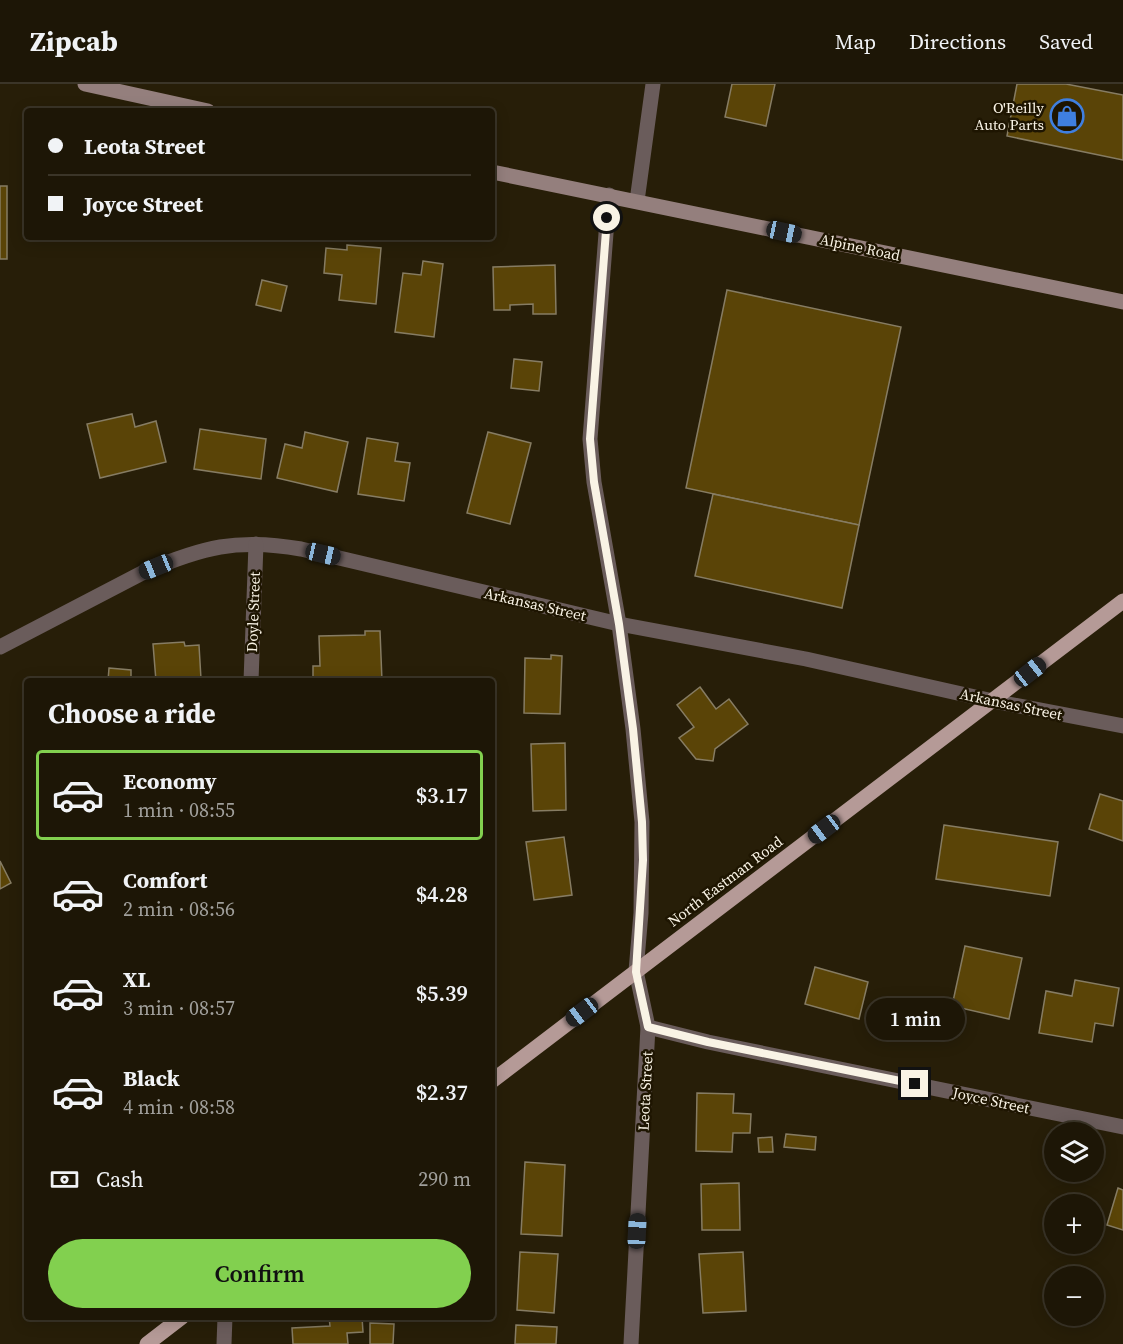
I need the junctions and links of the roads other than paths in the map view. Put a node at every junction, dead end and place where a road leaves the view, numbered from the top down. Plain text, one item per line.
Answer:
1 (85, 84) edge
2 (653, 84) edge
3 (194, 108) edge
4 (495, 173) edge
5 (609, 195) junction
6 (638, 201) junction
7 (1123, 302) edge
8 (256, 543) junction
9 (1123, 601) edge
10 (619, 624) junction
11 (0, 647) edge
12 (250, 678) edge
13 (993, 701) junction
14 (1123, 726) edge
15 (636, 972) junction
16 (648, 1027) junction
17 (495, 1079) edge
18 (1123, 1127) edge
19 (178, 1320) edge
20 (225, 1320) edge
21 (147, 1344) edge
22 (224, 1344) edge
23 (631, 1344) edge

1 - 3 main road
2 - 6 street
4 - 5 main road, Alpine Road
5 - 6 main road, Alpine Road
5 - 10 street, Leota Street
6 - 7 main road, Alpine Road
8 - 10 street, Arkansas Street
8 - 11 street, Arkansas Street
8 - 12 street, Doyle Street
9 - 13 main road, North Eastman Road
10 - 13 street, Arkansas Street
10 - 15 street, Leota Street
13 - 14 street, Arkansas Street
13 - 15 main road, North Eastman Road
15 - 16 street, Leota Street
15 - 17 main road, North Eastman Road
16 - 18 street, Joyce Street
16 - 23 street, Leota Street
19 - 21 main road
20 - 22 street

